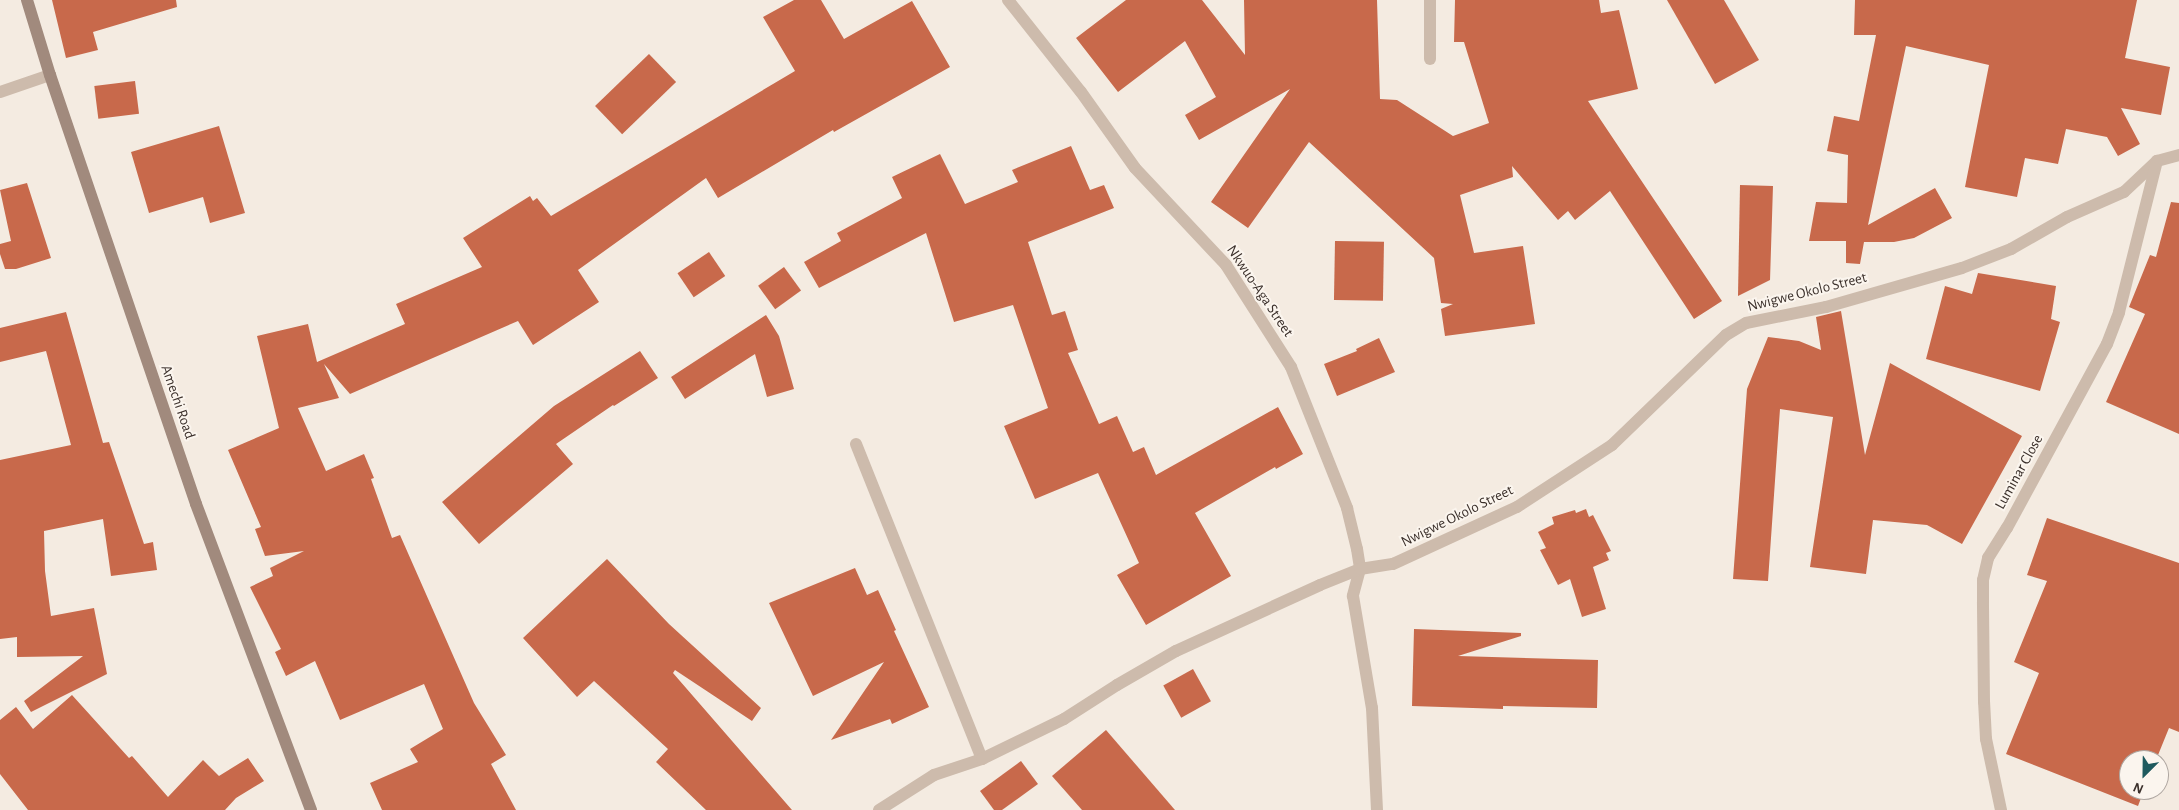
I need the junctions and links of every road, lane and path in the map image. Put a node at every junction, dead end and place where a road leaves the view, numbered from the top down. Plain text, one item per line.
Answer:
1 (27, 0) edge
2 (1008, 0) edge
3 (1430, 0) edge
4 (1430, 59) dead end
5 (50, 75) junction
6 (0, 92) edge
7 (2179, 155) edge
8 (2157, 161) junction
9 (856, 444) dead end
10 (1360, 569) junction
11 (982, 759) junction
12 (311, 810) edge
13 (879, 810) edge
14 (1377, 810) edge
15 (2001, 810) edge

1 - 5 main road, Amechi Road
2 - 10 street, Nkwuo-Aga Street
3 - 4 street
5 - 6 street
5 - 12 main road, Amechi Road
7 - 8 street
8 - 10 street, Nwigwe Okolo Street
8 - 15 street, Luminar Close
9 - 11 street
10 - 11 street, Nwigwe Okolo Street
10 - 14 street
11 - 13 street, Nwigwe Okolo Street

